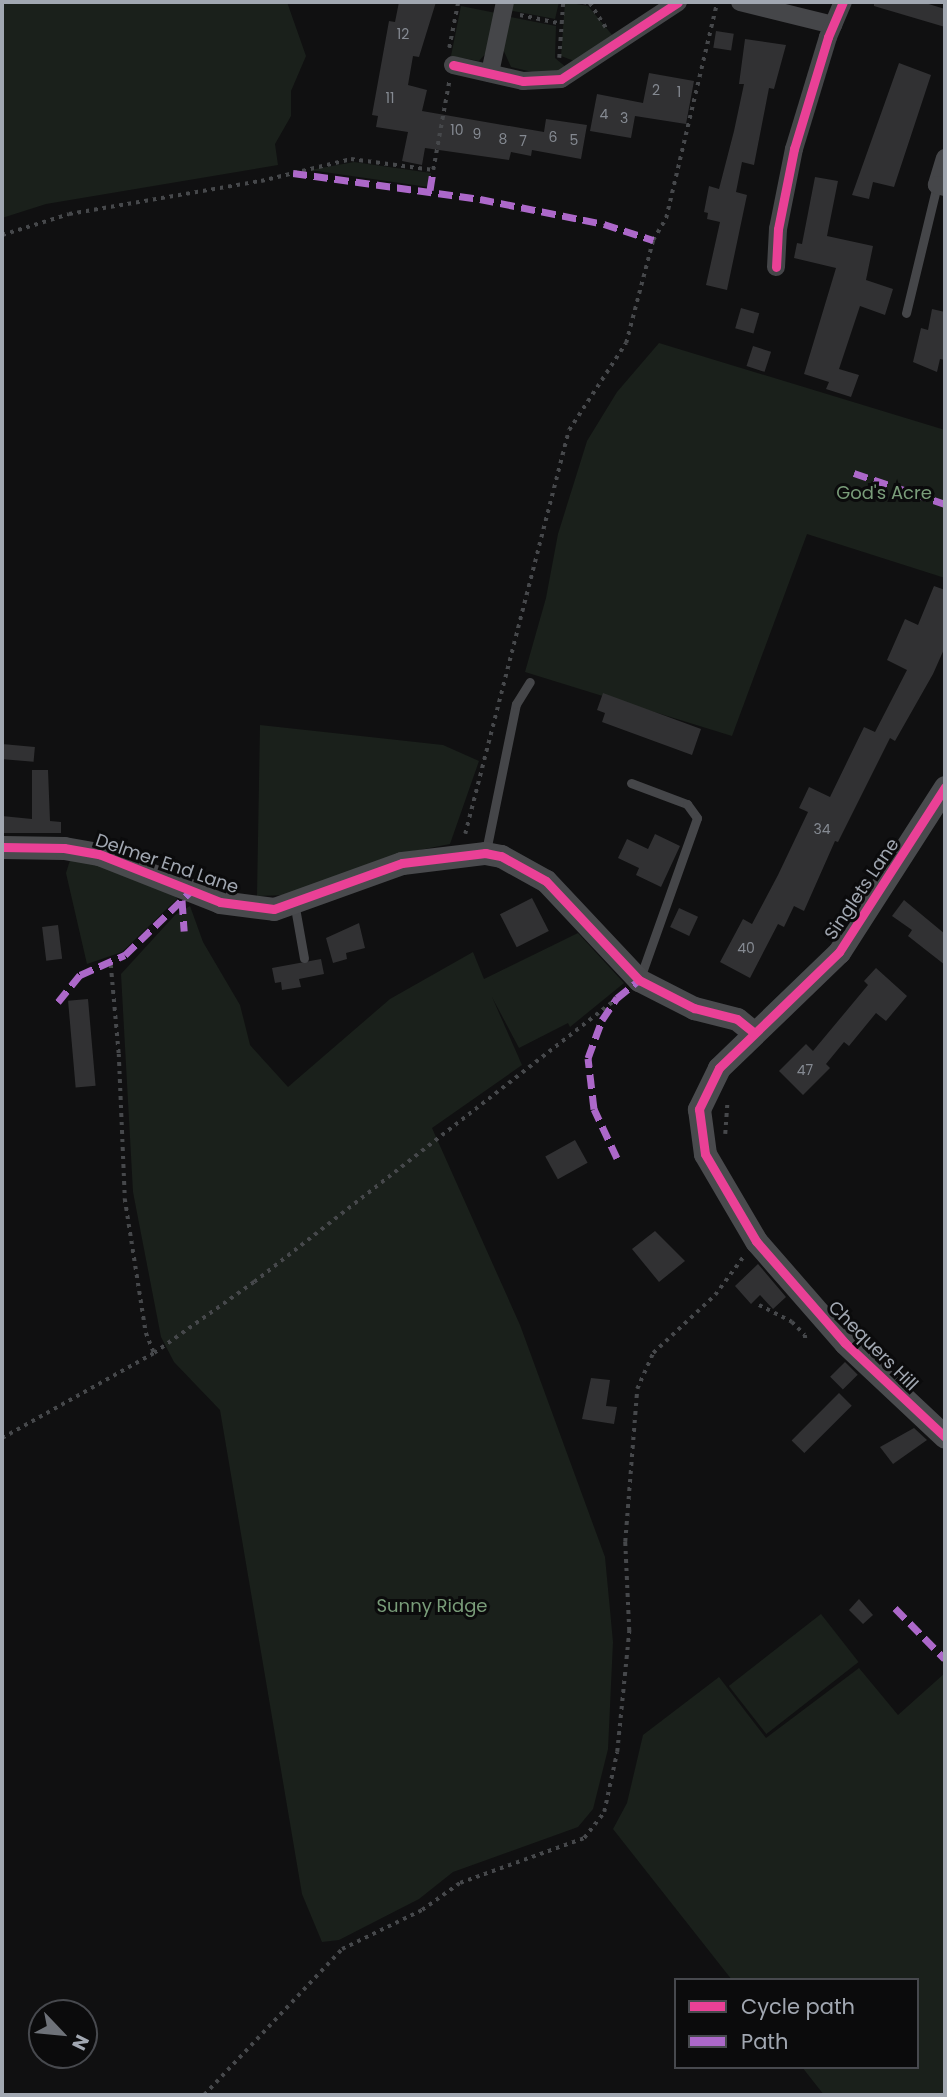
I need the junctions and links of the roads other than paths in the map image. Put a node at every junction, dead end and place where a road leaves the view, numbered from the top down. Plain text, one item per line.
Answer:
1 (678, 2) edge
2 (740, 2) edge
3 (843, 2) edge
4 (504, 6) edge
5 (833, 25) junction
6 (448, 66) road end
7 (490, 73) junction
8 (945, 158) edge
9 (941, 186) edge
10 (776, 267) dead end
11 (906, 313) dead end
12 (530, 682) dead end
13 (631, 783) dead end
14 (945, 787) edge
15 (2, 846) edge
16 (485, 853) junction
17 (294, 902) junction
18 (304, 958) dead end
19 (639, 980) junction
20 (754, 1033) junction
21 (756, 1241) joint
22 (945, 1437) edge

1 - 7 street
2 - 5 street
3 - 5 street
4 - 7 street
5 - 10 street
6 - 7 street
8 - 9 street
9 - 11 lane
12 - 16 lane
13 - 19 lane
14 - 20 street, Singlets Lane
15 - 17 street, Delmer End Lane
16 - 17 street, Delmer End Lane
16 - 19 street, Delmer End Lane
17 - 18 lane
19 - 20 street, Delmer End Lane
20 - 21 street, Singlets Lane
21 - 22 street, Chequers Hill

